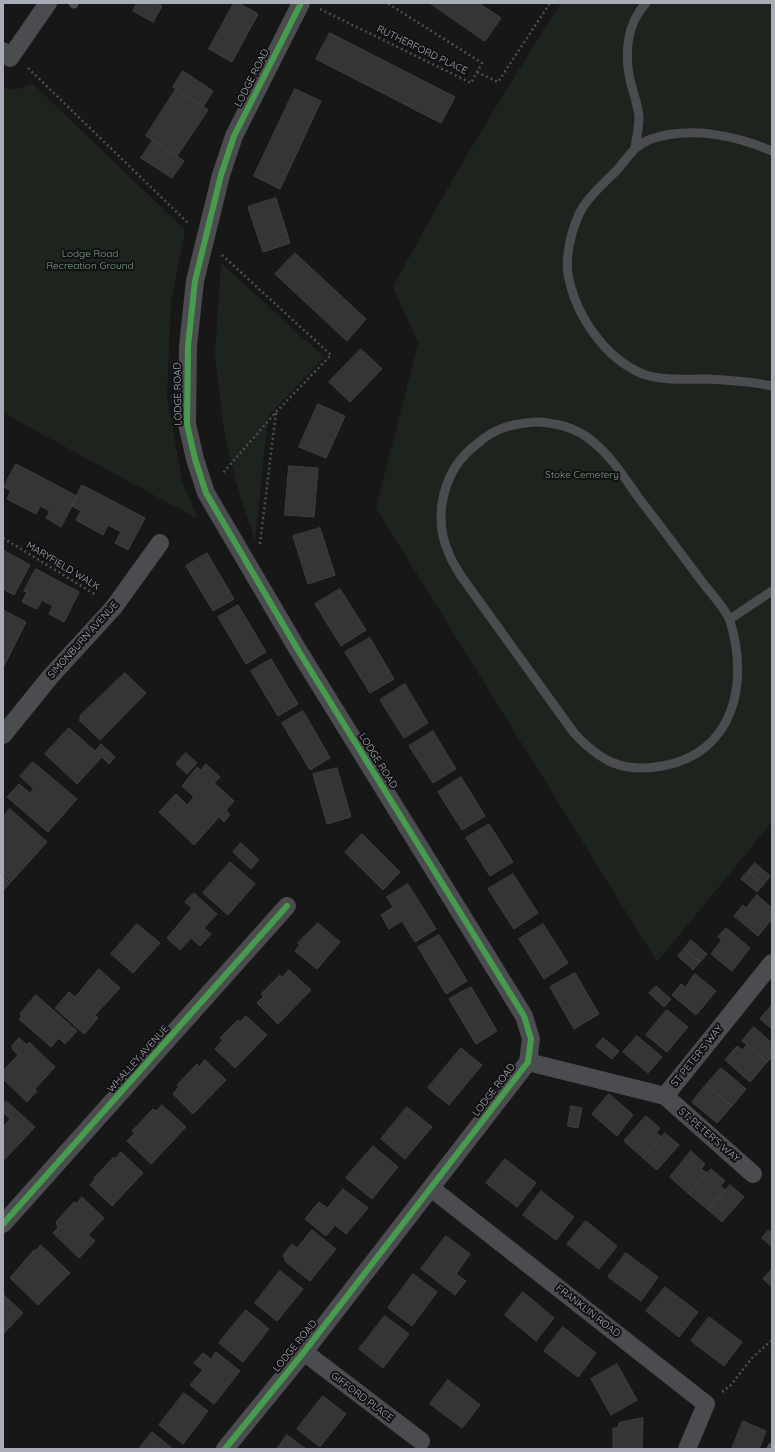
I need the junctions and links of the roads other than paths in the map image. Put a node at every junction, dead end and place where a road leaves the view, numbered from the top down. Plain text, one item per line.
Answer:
1 (48, 3) edge
2 (646, 3) edge
3 (308, 5) edge
4 (9, 53) edge
5 (635, 148) junction
6 (772, 151) edge
7 (772, 386) edge
8 (160, 542) dead end
9 (772, 591) edge
10 (730, 618) junction
11 (3, 735) edge
12 (287, 906) dead end
13 (772, 962) edge
14 (528, 1062) junction
15 (665, 1096) junction
16 (753, 1174) dead end
17 (431, 1188) junction
18 (3, 1224) edge
19 (304, 1352) junction
20 (421, 1441) dead end
21 (225, 1449) edge
22 (687, 1449) edge

1 - 4 street
2 - 5 lane
3 - 14 street, LODGE ROAD
5 - 6 lane
5 - 7 lane
8 - 11 street, SIMONBURN AVENUE
9 - 10 lane
10 - 10 lane
12 - 18 street, WHALLEY AVENUE
13 - 15 street, ST PETER'S WAY
14 - 15 street, ST PETER'S WAY
14 - 17 street, LODGE ROAD
15 - 16 street, ST. PETER'S WAY
17 - 19 street, LODGE ROAD
17 - 22 street, FRANKLIN ROAD
19 - 20 street, GIFFORD PLACE
19 - 21 street, LODGE ROAD

